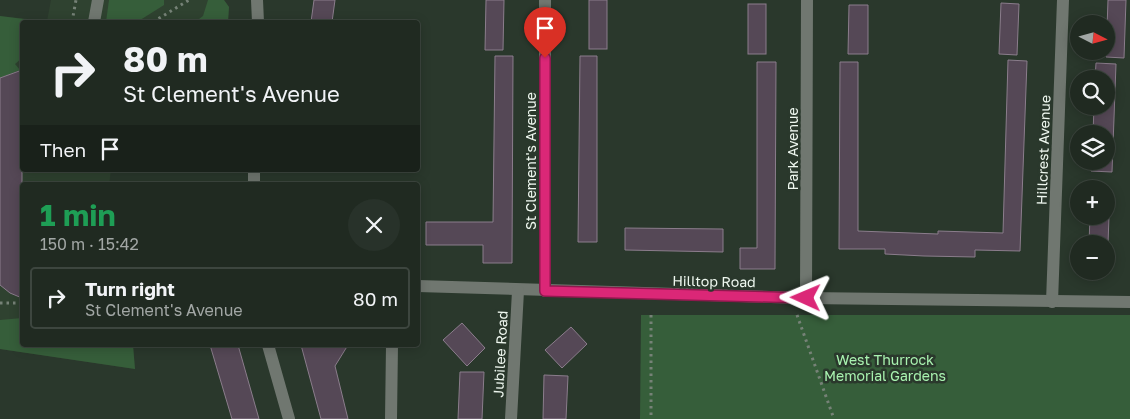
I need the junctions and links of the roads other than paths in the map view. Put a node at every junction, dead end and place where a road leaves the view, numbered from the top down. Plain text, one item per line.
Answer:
1 (98, 0) edge
2 (257, 0) edge
3 (545, 0) edge
4 (807, 0) edge
5 (1063, 0) edge
6 (94, 20) edge
7 (258, 20) edge
8 (420, 286) edge
9 (518, 290) junction
10 (545, 291) junction
11 (806, 298) junction
12 (1052, 302) junction
13 (1130, 302) edge
14 (269, 347) edge
15 (392, 347) edge
16 (289, 419) edge
17 (390, 419) edge
18 (512, 419) edge

1 - 6 street
2 - 7 street
3 - 10 street, St Clement's Avenue
4 - 11 street, Park Avenue
5 - 12 street, Hillcrest Avenue
8 - 9 street, Hilltop Road
9 - 10 street, Hilltop Road
9 - 18 street, Jubilee Road
10 - 11 street, Hilltop Road
11 - 12 street, Hilltop Road
12 - 13 street, Hilltop Road
14 - 16 street
15 - 17 street

